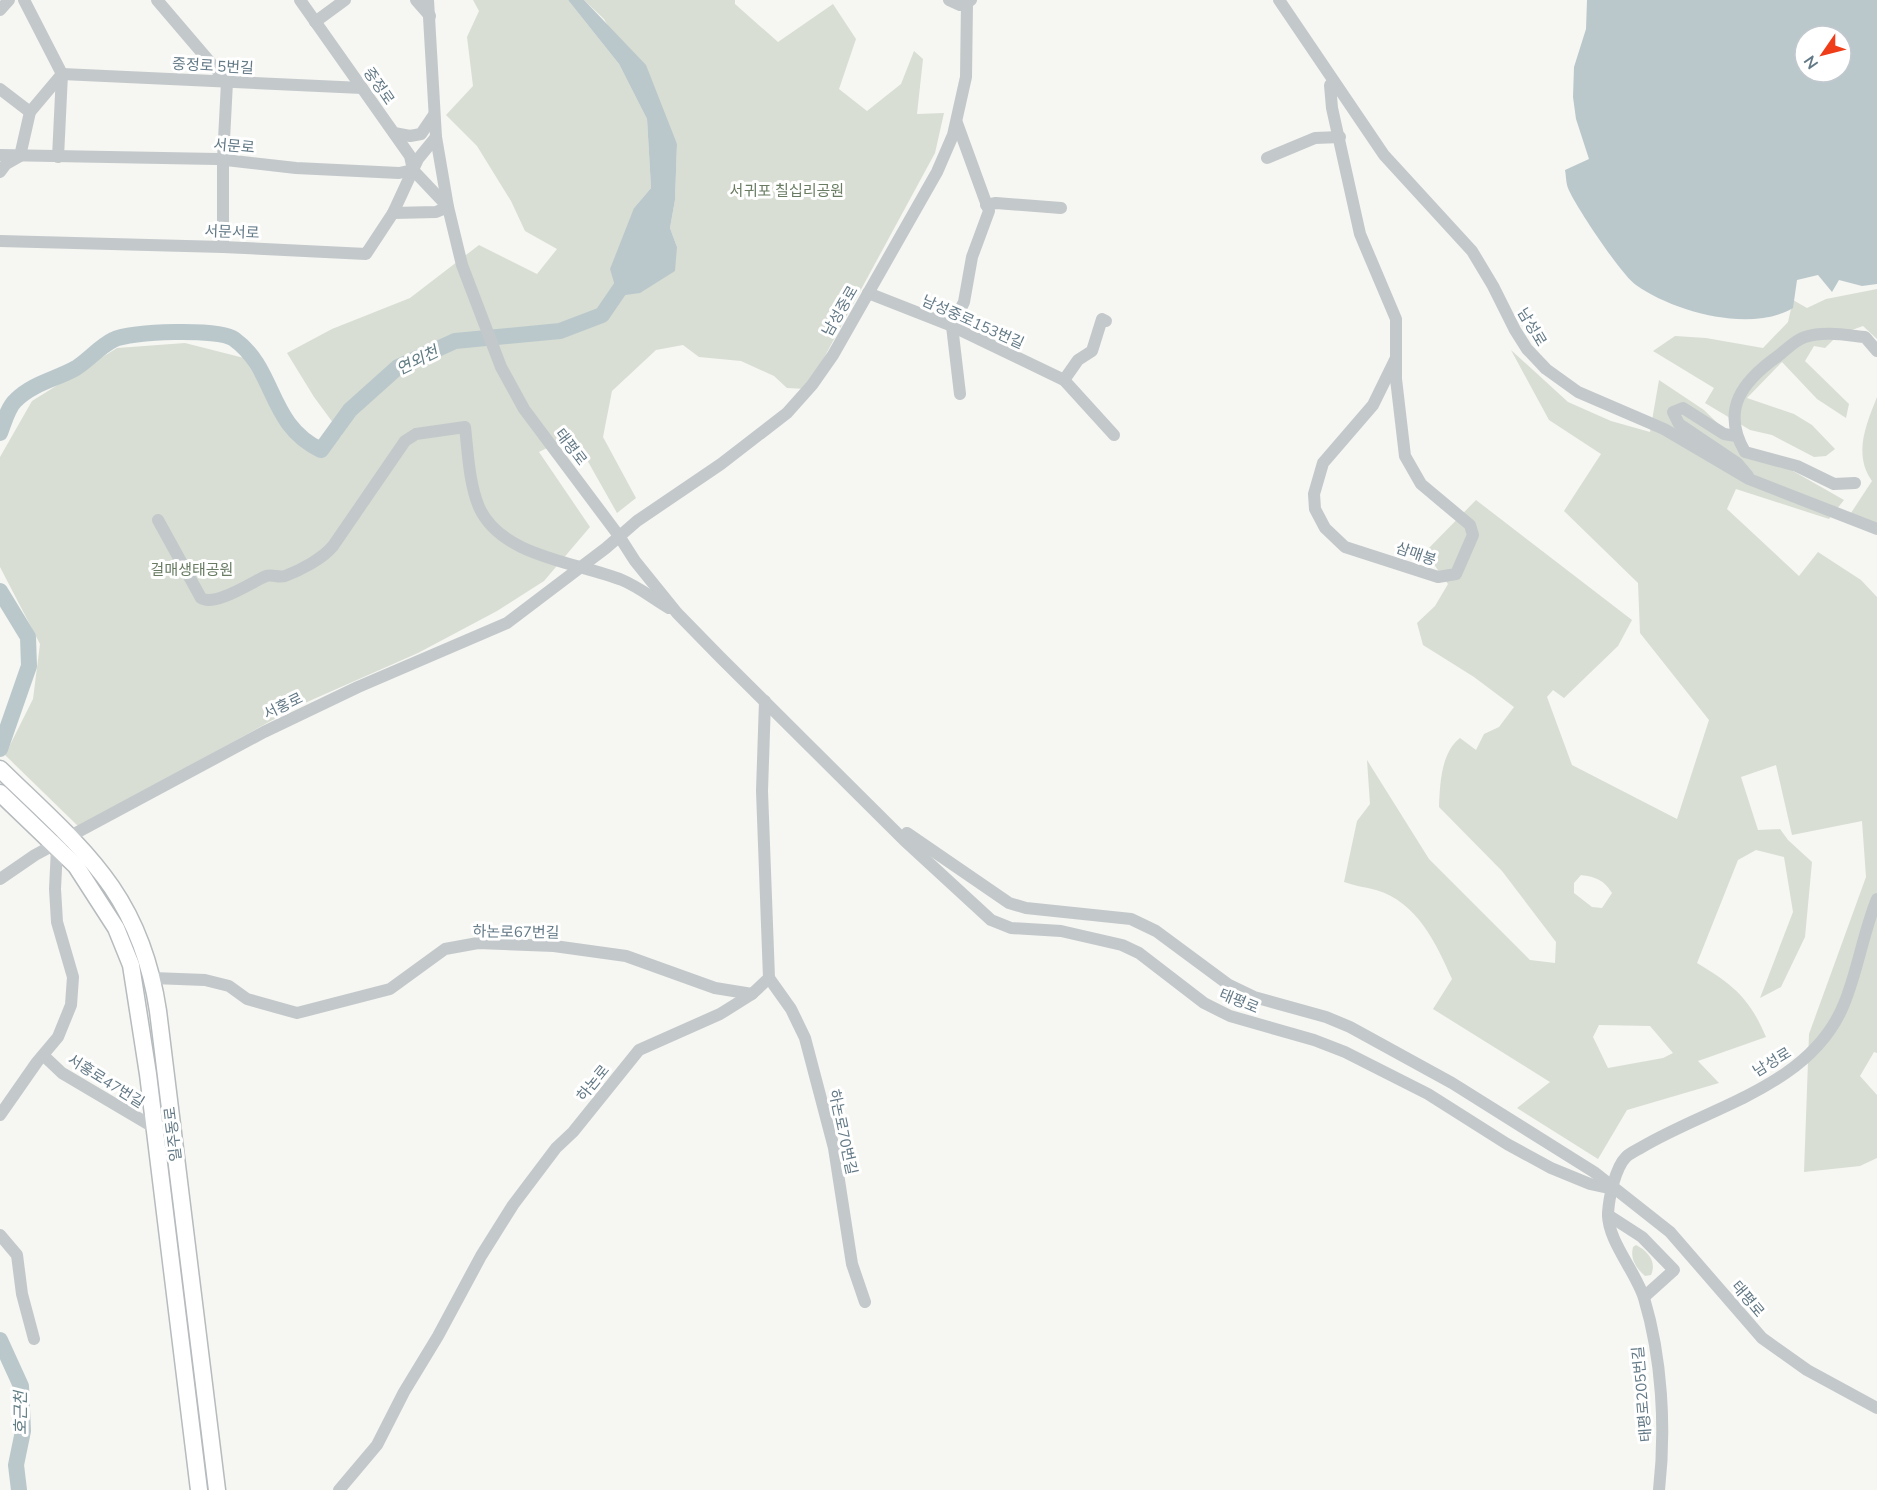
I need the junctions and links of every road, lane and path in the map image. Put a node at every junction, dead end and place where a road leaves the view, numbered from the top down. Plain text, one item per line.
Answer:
1 (9, 0) edge
2 (24, 0) edge
3 (300, 0) edge
4 (345, 0) edge
5 (416, 0) edge
6 (428, 0) edge
7 (1279, 0) edge
8 (160, 1) edge
9 (962, 2) edge
10 (0, 10) edge
11 (430, 16) junction
12 (315, 22) junction
13 (62, 74) junction
14 (227, 82) junction
15 (1334, 82) junction
16 (362, 88) junction
17 (0, 89) edge
18 (30, 112) junction
19 (435, 114) junction
20 (957, 123) junction
21 (394, 133) junction
22 (436, 137) junction
23 (1340, 137) junction
24 (0, 155) edge
25 (20, 156) junction
26 (58, 157) junction
27 (1267, 158) dead end
28 (223, 159) junction
29 (413, 170) junction
30 (0, 172) edge
31 (986, 205) junction
32 (448, 207) junction
33 (1061, 208) dead end
34 (393, 213) junction
35 (0, 241) edge
36 (223, 247) junction
37 (867, 294) junction
38 (1106, 321) dead end
39 (952, 326) junction
40 (1877, 351) edge
41 (1396, 358) junction
42 (1064, 380) junction
43 (960, 394) dead end
44 (1114, 435) dead end
45 (1736, 436) junction
46 (1749, 479) junction
47 (1855, 483) dead end
48 (158, 520) dead end
49 (1877, 529) edge
50 (619, 536) junction
51 (580, 568) junction
52 (677, 613) junction
53 (765, 701) junction
54 (0, 769) edge
55 (2, 798) edge
56 (882, 814) junction
57 (40, 819) junction
58 (72, 836) junction
59 (56, 846) junction
60 (0, 879) edge
61 (1877, 899) edge
62 (153, 978) junction
63 (769, 978) junction
64 (752, 994) junction
65 (44, 1056) junction
66 (0, 1115) edge
67 (155, 1128) junction
68 (1613, 1189) junction
69 (1608, 1215) junction
70 (0, 1235) edge
71 (1644, 1297) junction
72 (865, 1302) dead end
73 (34, 1339) dead end
74 (1877, 1408) edge
75 (199, 1490) edge
76 (217, 1490) edge
77 (339, 1490) edge
78 (1659, 1490) edge

1 - 10 street
2 - 13 street
3 - 12 street, 중정로
4 - 12 street
5 - 11 street
6 - 11 street, 태평로
7 - 15 street, 남성로
8 - 14 street
9 - 20 street, 남성중로
11 - 19 street, 태평로
12 - 16 street, 중정로
13 - 14 street, 중정로 5번길
13 - 18 street
13 - 26 street
14 - 16 street, 중정로 5번길
14 - 28 street
15 - 23 street, 삼매봉
15 - 46 street, 남성로
16 - 21 street, 중정로
17 - 18 street
18 - 25 street
19 - 21 street
19 - 22 street, 태평로
20 - 31 street
20 - 37 street, 남성중로
21 - 29 street, 중정로
22 - 29 street, 서문서로
22 - 32 street, 태평로
23 - 27 street
23 - 41 street, 삼매봉
24 - 25 street, 서문로
25 - 26 street, 서문로
25 - 30 street
26 - 28 street, 서문로
28 - 29 street, 서문로
28 - 36 street
29 - 32 street
29 - 34 street, 서문서로
31 - 33 street
31 - 39 street
32 - 34 street
32 - 50 street, 태평로
34 - 36 street, 서문서로
35 - 36 street, 서문서로
37 - 39 street, 남성중로153번길
37 - 50 street, 남성중로
38 - 42 street
39 - 42 street, 남성중로153번길
39 - 43 street
40 - 45 street
41 - 41 street, 삼매봉
42 - 44 street
45 - 46 street
45 - 47 street
46 - 49 street, 남성로
48 - 51 street
50 - 51 street, 서홍로
50 - 52 street, 태평로
51 - 52 street
51 - 58 street, 서홍로
52 - 53 street, 태평로
53 - 56 street, 태평로
53 - 63 street
54 - 57 main road
55 - 57 main road
56 - 68 street, 태평로
56 - 68 street, 태평로
57 - 58 main road, 일주동로
57 - 59 main road, 일주동로
58 - 59 street, 서홍로
58 - 62 main road, 일주동로
59 - 60 street, 서홍로
59 - 65 street, 서홍로47번길
59 - 67 main road, 일주동로
61 - 68 street, 남성로
62 - 64 street, 하논로67번길
62 - 76 main road, 일주동로
63 - 64 street, 하논로
63 - 72 street, 하논로70번길
64 - 77 street, 하논로
65 - 66 street, 서홍로47번길
65 - 67 street, 서홍로47번길
67 - 75 main road, 일주동로
68 - 69 street, 남성로
68 - 74 street, 태평로
69 - 71 street, 태평로205번길
69 - 71 street
70 - 73 street
71 - 78 street, 태평로205번길

